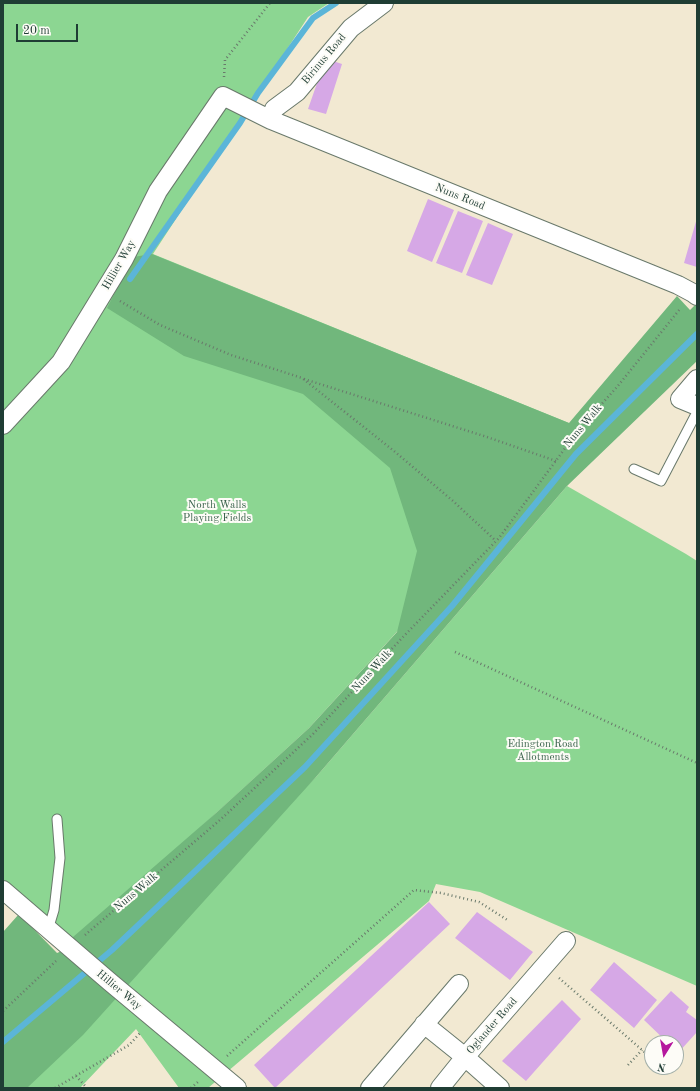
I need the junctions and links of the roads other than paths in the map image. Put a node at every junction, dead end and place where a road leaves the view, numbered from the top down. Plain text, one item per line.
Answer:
1 (384, 3) edge
2 (223, 96) joint
3 (264, 117) junction
4 (696, 292) edge
5 (697, 379) edge
6 (697, 406) edge
7 (697, 412) edge
8 (3, 424) edge
9 (634, 469) dead end
10 (57, 819) dead end
11 (3, 890) edge
12 (48, 930) junction
13 (566, 941) dead end
14 (458, 984) dead end
15 (424, 1024) junction
16 (465, 1057) junction
17 (237, 1088) edge
18 (370, 1088) edge
19 (440, 1088) edge
20 (500, 1088) edge

1 - 3 street, Birinus Road
2 - 3 street, Nuns Road
2 - 8 street, Hillier Way
3 - 4 street, Nuns Road
5 - 6 street
7 - 9 lane
10 - 12 lane
11 - 12 street, Hillier Way
12 - 17 street, Hillier Way
13 - 16 street, Oglander Road
14 - 15 street
15 - 16 street
15 - 18 street
16 - 19 street, Oglander Road
16 - 20 street

